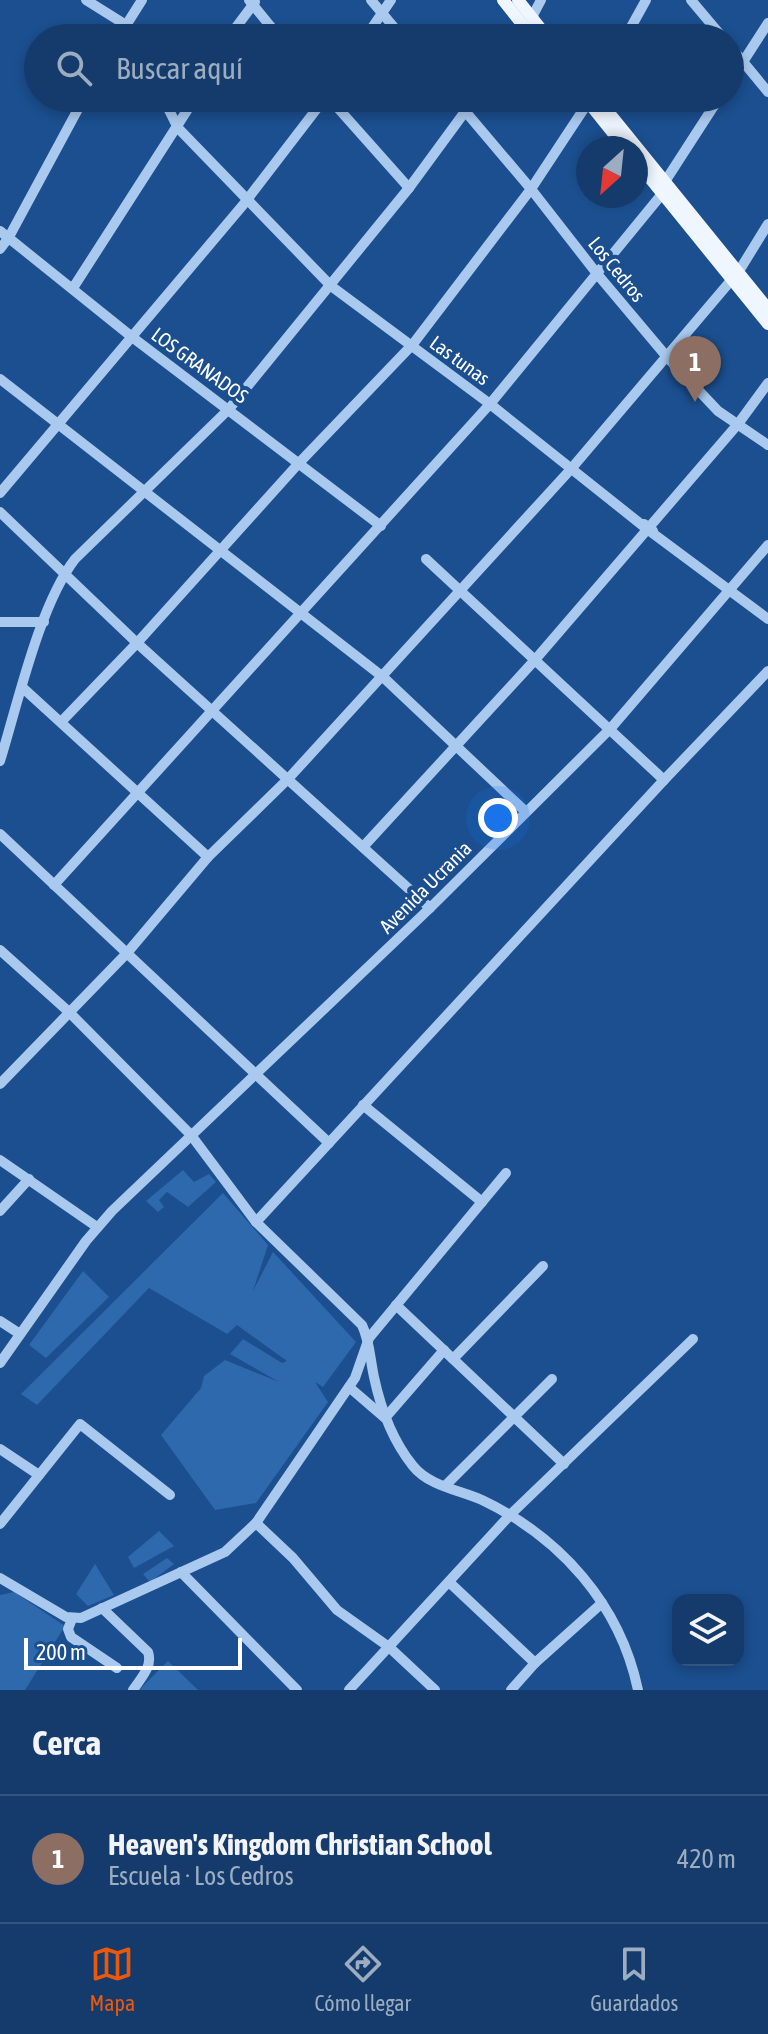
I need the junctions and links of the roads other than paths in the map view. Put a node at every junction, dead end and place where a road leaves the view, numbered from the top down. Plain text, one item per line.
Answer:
1 (86, 0) edge
2 (142, 0) edge
3 (371, 0) edge
4 (391, 0) edge
5 (503, 0) edge
6 (518, 0) edge
7 (541, 0) edge
8 (646, 0) edge
9 (691, 0) edge
10 (253, 2) edge
11 (382, 13) junction
12 (531, 17) junction
13 (768, 23) edge
14 (124, 24) edge
15 (127, 24) edge
16 (238, 24) edge
17 (270, 24) edge
18 (375, 24) edge
19 (391, 24) edge
20 (519, 24) edge
21 (529, 24) edge
22 (537, 24) edge
23 (633, 24) edge
24 (711, 24) edge
25 (744, 60) edge
26 (744, 63) edge
27 (768, 92) edge
28 (76, 112) edge
29 (170, 112) edge
30 (187, 112) edge
31 (316, 112) edge
32 (340, 112) edge
33 (464, 112) edge
34 (466, 112) edge
35 (581, 112) edge
36 (599, 112) edge
37 (602, 112) edge
38 (710, 112) edge
39 (178, 128) junction
40 (616, 136) edge
41 (648, 176) edge
42 (666, 180) junction
43 (409, 188) junction
44 (531, 189) junction
45 (662, 194) junction
46 (248, 199) junction
47 (768, 224) edge
48 (5, 234) edge
49 (0, 249) edge
50 (598, 275) junction
51 (736, 275) junction
52 (331, 286) junction
53 (73, 288) junction
54 (768, 309) edge
55 (768, 324) edge
56 (132, 337) junction
57 (411, 346) junction
58 (667, 357) junction
59 (0, 379) edge
60 (768, 383) edge
61 (490, 404) junction
62 (229, 409) junction
63 (738, 424) junction
64 (57, 426) junction
65 (768, 445) edge
66 (299, 463) junction
67 (571, 469) junction
68 (144, 490) junction
69 (0, 493) edge
70 (0, 512) edge
71 (381, 526) junction
72 (648, 528) junction
73 (768, 545) edge
74 (222, 549) junction
75 (426, 559) dead end
76 (65, 573) junction
77 (730, 589) junction
78 (461, 590) junction
79 (301, 614) junction
80 (768, 619) edge
81 (0, 622) edge
82 (44, 622) junction
83 (137, 643) junction
84 (534, 661) junction
85 (768, 671) edge
86 (383, 677) junction
87 (23, 688) junction
88 (212, 710) junction
89 (61, 722) junction
90 (611, 728) junction
91 (456, 746) junction
92 (0, 761) edge
93 (288, 779) junction
94 (664, 780) junction
95 (137, 792) junction
96 (526, 812) junction
97 (0, 834) edge
98 (363, 847) junction
99 (208, 857) junction
100 (54, 885) junction
101 (430, 908) junction
102 (0, 950) edge
103 (127, 953) junction
104 (69, 1012) junction
105 (255, 1076) junction
106 (0, 1084) edge
107 (363, 1105) junction
108 (191, 1135) junction
109 (329, 1143) junction
110 (0, 1160) edge
111 (506, 1173) dead end
112 (29, 1179) junction
113 (482, 1202) junction
114 (0, 1211) edge
115 (256, 1222) junction
116 (97, 1227) junction
117 (543, 1266) dead end
118 (396, 1305) junction
119 (0, 1321) edge
120 (20, 1334) junction
121 (369, 1338) junction
122 (693, 1339) dead end
123 (444, 1350) junction
124 (453, 1359) junction
125 (0, 1363) edge
126 (552, 1379) dead end
127 (349, 1387) junction
128 (513, 1416) junction
129 (385, 1418) junction
130 (0, 1449) edge
131 (564, 1464) junction
132 (39, 1475) junction
133 (445, 1486) junction
134 (170, 1495) dead end
135 (511, 1514) junction
136 (256, 1523) junction
137 (0, 1524) edge
138 (181, 1572) junction
139 (0, 1578) edge
140 (449, 1582) junction
141 (602, 1603) junction
142 (102, 1608) junction
143 (72, 1619) junction
144 (389, 1647) junction
145 (535, 1663) junction
146 (117, 1668) dead end
147 (133, 1690) edge
148 (297, 1690) edge
149 (349, 1690) edge
150 (435, 1690) edge
151 (511, 1690) edge
152 (638, 1690) edge

1 - 14 street
2 - 15 street
3 - 11 street
4 - 11 street
5 - 20 main road
6 - 12 main road
7 - 12 street
8 - 23 street
9 - 24 street
10 - 16 street
10 - 17 street
11 - 18 street
11 - 19 street
12 - 21 street
12 - 22 main road
13 - 25 street
26 - 27 street
28 - 48 street
29 - 39 street, Las tunas
30 - 39 street
31 - 46 street
32 - 43 street
33 - 43 street
34 - 44 street, Los Cedros
35 - 44 street
36 - 40 main road
37 - 42 main road
38 - 42 street
39 - 46 street, Las tunas
39 - 53 street
41 - 45 main road
42 - 45 street
42 - 51 main road
43 - 52 street
44 - 50 street, Los Cedros
44 - 57 street
45 - 50 street
45 - 51 main road
46 - 52 street, Las tunas
46 - 56 street
47 - 51 street
48 - 49 street
48 - 53 street, LOS GRANADOS
50 - 58 street, Los Cedros
50 - 61 street
51 - 54 main road
51 - 55 main road
51 - 58 street
52 - 57 street, Las tunas
52 - 62 street
53 - 56 street, LOS GRANADOS
56 - 62 street, LOS GRANADOS
56 - 64 street
57 - 61 street, Las tunas
57 - 66 street
58 - 63 street, Los Cedros
58 - 67 street
59 - 64 street
60 - 63 street
61 - 67 street, Las tunas
61 - 71 street
62 - 66 street, LOS GRANADOS
62 - 68 street
63 - 65 street, Los Cedros
63 - 72 street
64 - 68 street
64 - 69 street
66 - 71 street, LOS GRANADOS
66 - 74 street
67 - 72 street, Las tunas
67 - 78 street
68 - 74 street
68 - 76 street
70 - 76 street
71 - 79 street
72 - 77 street, Las tunas
72 - 84 street
73 - 77 street, Avenida Ucrania
74 - 79 street
74 - 83 street
75 - 78 street
76 - 82 street
76 - 83 street
77 - 80 street, Las tunas
77 - 90 street, Avenida Ucrania
78 - 84 street
78 - 86 street
79 - 86 street
79 - 88 street
81 - 82 street
82 - 87 street
83 - 88 street
83 - 89 street
84 - 90 street
84 - 91 street
85 - 94 street
86 - 91 street
86 - 93 street
87 - 89 street
87 - 92 street
88 - 93 street
88 - 95 street
89 - 95 street
90 - 94 street
90 - 96 street, Avenida Ucrania
91 - 96 street
91 - 98 street
93 - 98 street
93 - 99 street
94 - 107 street
95 - 99 street
95 - 100 street
96 - 101 street, Avenida Ucrania
97 - 100 street
98 - 101 street
99 - 103 street
100 - 103 street
101 - 105 street, Avenida Ucrania
102 - 104 street
103 - 104 street
103 - 105 street
104 - 106 street
104 - 108 street
105 - 108 street, Avenida Ucrania
105 - 109 street
107 - 109 street
107 - 113 street
108 - 115 street
108 - 116 street, Avenida Ucrania
109 - 115 street
110 - 112 street
111 - 113 street
112 - 114 street
112 - 116 street
113 - 118 street
115 - 121 street
116 - 120 street, Avenida Ucrania
117 - 124 street
118 - 121 street
118 - 123 street
119 - 120 street
120 - 125 street, Avenida Ucrania
121 - 127 street
121 - 129 street
122 - 131 street
123 - 124 street
123 - 129 street
124 - 128 street
126 - 128 street
127 - 129 street
127 - 136 street
128 - 131 street
128 - 133 street
129 - 133 street
130 - 132 street
131 - 135 street
132 - 134 street
132 - 137 street
133 - 135 street
135 - 140 street
135 - 141 street
136 - 138 street
136 - 144 street
138 - 142 street
138 - 148 street
139 - 143 street
140 - 144 street
140 - 145 street
141 - 145 street
141 - 152 street
142 - 143 street
142 - 147 street
143 - 146 street
144 - 149 street
144 - 150 street
145 - 151 street

